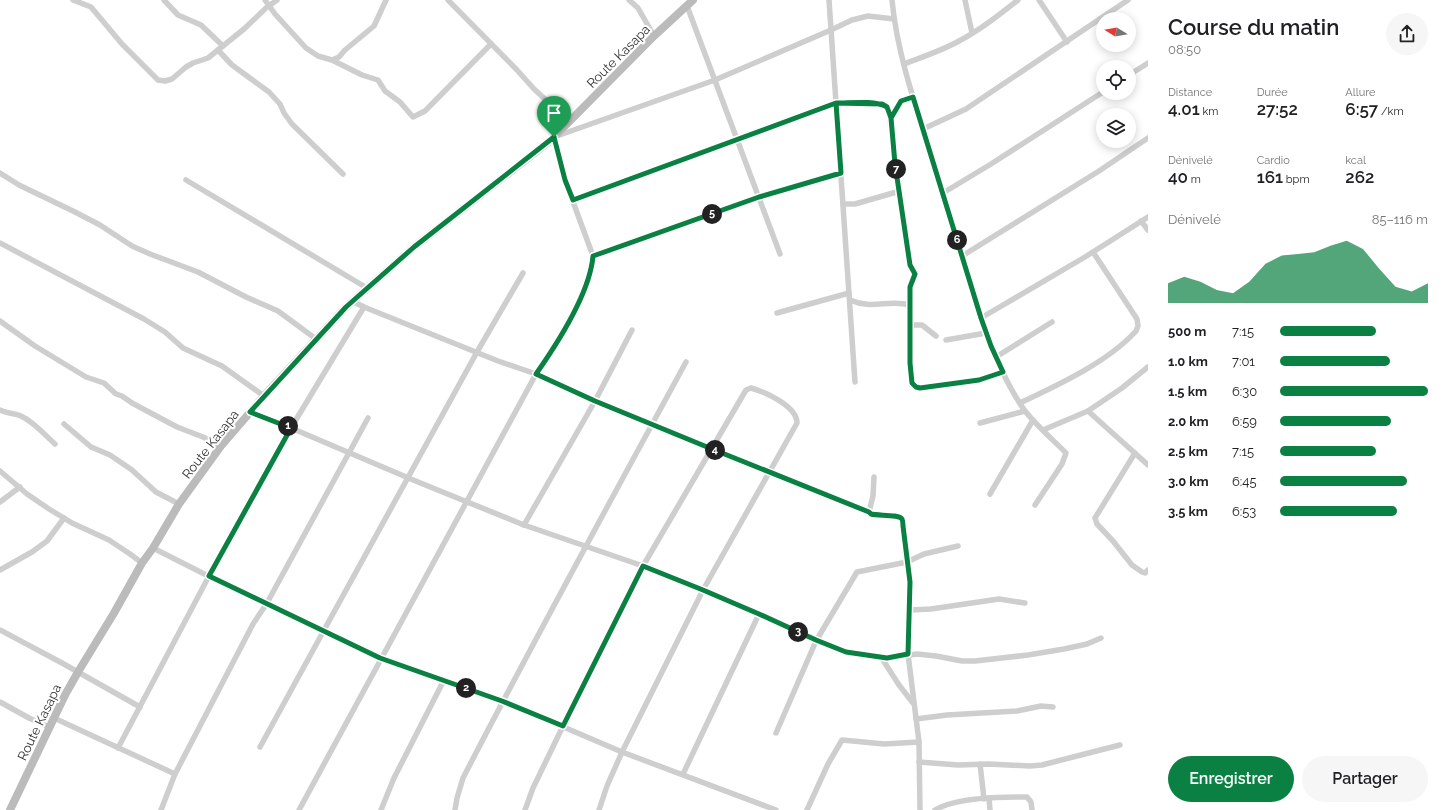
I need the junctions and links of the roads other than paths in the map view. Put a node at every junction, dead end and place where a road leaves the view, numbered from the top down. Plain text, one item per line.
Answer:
1 (73, 0) edge
2 (164, 0) edge
3 (265, 0) edge
4 (277, 0) edge
5 (386, 0) edge
6 (448, 0) edge
7 (629, 0) edge
8 (830, 0) edge
9 (892, 0) edge
10 (965, 0) edge
11 (1018, 0) edge
12 (1039, 0) edge
13 (1128, 0) edge
14 (690, 3) edge
15 (269, 5) junction
16 (894, 19) junction
17 (831, 30) junction
18 (972, 33) junction
19 (654, 36) junction
20 (1067, 42) junction
21 (491, 44) junction
22 (223, 46) junction
23 (218, 50) junction
24 (332, 60) junction
25 (1148, 63) edge
26 (904, 64) junction
27 (1136, 71) edge
28 (715, 80) junction
29 (1096, 96) edge
30 (913, 97) junction
31 (836, 103) junction
32 (891, 118) junction
33 (570, 122) junction
34 (923, 129) junction
35 (554, 137) junction
36 (737, 138) junction
37 (1148, 138) edge
38 (0, 173) edge
39 (841, 173) junction
40 (343, 174) dead end
41 (186, 180) dead end
42 (900, 191) junction
43 (943, 193) junction
44 (759, 197) junction
45 (573, 200) junction
46 (843, 204) junction
47 (1148, 217) edge
48 (1141, 221) junction
49 (1148, 230) edge
50 (0, 243) edge
51 (1093, 252) junction
52 (780, 254) dead end
53 (593, 256) junction
54 (962, 256) junction
55 (524, 273) dead end
56 (367, 288) junction
57 (849, 293) junction
58 (850, 300) junction
59 (352, 301) junction
60 (910, 305) junction
61 (364, 307) junction
62 (777, 313) dead end
63 (981, 318) junction
64 (0, 321) edge
65 (1052, 322) dead end
66 (910, 325) junction
67 (632, 330) dead end
68 (986, 333) junction
69 (936, 336) dead end
70 (316, 339) junction
71 (946, 340) dead end
72 (477, 352) junction
73 (996, 357) junction
74 (686, 362) dead end
75 (1148, 367) edge
76 (1003, 372) junction
77 (536, 374) junction
78 (855, 382) dead end
79 (264, 396) junction
80 (595, 401) junction
81 (1020, 403) junction
82 (0, 410) edge
83 (1025, 411) junction
84 (1088, 411) junction
85 (250, 412) junction
86 (368, 418) dead end
87 (1033, 420) junction
88 (652, 423) junction
89 (980, 423) dead end
90 (64, 424) dead end
91 (291, 428) junction
92 (1043, 430) junction
93 (55, 444) dead end
94 (221, 446) junction
95 (712, 449) junction
96 (350, 452) junction
97 (1135, 453) junction
98 (1146, 461) edge
99 (0, 471) edge
100 (769, 471) junction
101 (874, 477) dead end
102 (408, 478) junction
103 (20, 487) junction
104 (990, 494) dead end
105 (467, 501) junction
106 (0, 502) edge
107 (179, 504) junction
108 (1035, 505) dead end
109 (869, 512) junction
110 (64, 518) junction
111 (524, 525) junction
112 (585, 546) junction
113 (958, 546) dead end
114 (154, 548) junction
115 (907, 562) junction
116 (142, 563) junction
117 (643, 566) junction
118 (0, 570) edge
119 (1148, 570) edge
120 (209, 576) junction
121 (703, 590) junction
122 (267, 603) junction
123 (1025, 603) dead end
124 (910, 610) junction
125 (759, 614) junction
126 (0, 630) edge
127 (323, 632) junction
128 (1101, 638) dead end
129 (816, 640) junction
130 (908, 654) junction
131 (881, 657) junction
132 (380, 658) junction
133 (78, 672) junction
134 (444, 680) junction
135 (502, 701) junction
136 (0, 702) edge
137 (913, 703) junction
138 (140, 707) junction
139 (1053, 707) dead end
140 (54, 718) junction
141 (916, 719) junction
142 (563, 726) junction
143 (49, 727) junction
144 (776, 733) dead end
145 (919, 742) junction
146 (1120, 745) dead end
147 (260, 747) dead end
148 (118, 748) junction
149 (622, 752) junction
150 (919, 762) junction
151 (980, 764) junction
152 (175, 774) junction
153 (683, 774) junction
154 (987, 798) junction
155 (10, 810) edge
156 (161, 810) edge
157 (299, 810) edge
158 (381, 810) edge
159 (455, 810) edge
160 (525, 810) edge
161 (599, 810) edge
162 (776, 810) edge
163 (806, 810) edge
164 (920, 810) edge
165 (936, 810) edge
166 (990, 810) edge
167 (1032, 810) edge

1 - 23 street
2 - 22 street
3 - 15 street
4 - 15 street
5 - 24 street
6 - 21 street
7 - 19 street
8 - 17 street
9 - 16 street
10 - 18 street
11 - 18 street
12 - 20 street
13 - 20 street
14 - 19 main road, Route Kasapa
14 - 28 street
15 - 22 street
15 - 24 street
16 - 17 street
16 - 26 street
17 - 28 street
17 - 31 street
18 - 26 street
19 - 33 main road, Route Kasapa
20 - 34 street
21 - 24 street
21 - 33 street
22 - 23 street
23 - 40 street
25 - 27 street
26 - 30 street
28 - 35 street
28 - 36 street
29 - 43 street
30 - 32 street
30 - 34 street
31 - 32 street
31 - 36 street
31 - 39 street
32 - 42 street
33 - 35 main road, Route Kasapa
34 - 43 street
35 - 45 street
35 - 56 main road, Route Kasapa
36 - 44 street
36 - 45 street
37 - 54 street
38 - 70 street
39 - 44 street
39 - 46 street
41 - 56 street
42 - 46 street
42 - 60 street
43 - 54 street
44 - 52 street
44 - 53 street
45 - 53 street
46 - 57 street
47 - 48 street
48 - 49 street
48 - 51 street
50 - 79 street
51 - 63 street
51 - 81 street
53 - 77 street
54 - 63 street
55 - 72 street
56 - 59 main road, Route Kasapa
57 - 58 street
57 - 62 street
58 - 60 street
58 - 78 street
59 - 61 street
59 - 70 main road, Route Kasapa
60 - 66 street
61 - 72 street
61 - 91 street
63 - 68 street
64 - 94 street
65 - 73 street
66 - 69 street
66 - 76 street
67 - 80 street
68 - 71 street
68 - 73 street
70 - 79 main road, Route Kasapa
72 - 77 street
72 - 102 street
73 - 76 street
74 - 88 street
75 - 84 street
76 - 81 street
77 - 80 street
77 - 105 street
79 - 85 main road, Route Kasapa
80 - 88 street
80 - 111 street
81 - 83 street
82 - 93 street
83 - 87 street
83 - 89 street
84 - 92 street
84 - 97 street
85 - 91 street
85 - 94 main road, Route Kasapa
86 - 96 street
87 - 92 street
87 - 104 street
88 - 95 street
88 - 112 street
90 - 107 street
91 - 96 street
91 - 120 street
92 - 108 street
94 - 107 main road, Route Kasapa
95 - 100 street
95 - 100 street
95 - 117 street
96 - 102 street
96 - 122 street
97 - 98 street
97 - 119 street
99 - 103 street
100 - 109 street
100 - 121 street
101 - 109 street
102 - 105 street
102 - 127 street
103 - 106 street
103 - 110 street
105 - 111 street
105 - 132 street
107 - 114 main road, Route Kasapa
109 - 115 street
110 - 116 street
110 - 118 street
111 - 112 street
112 - 117 street
112 - 135 street
113 - 115 street
114 - 116 main road, Route Kasapa
114 - 120 street
115 - 124 street
115 - 129 street
116 - 133 main road, Route Kasapa
117 - 121 street
117 - 142 street
120 - 122 street
120 - 138 street
121 - 125 street
121 - 149 street
122 - 127 street
122 - 152 street
123 - 124 street
124 - 130 street
125 - 129 street
125 - 153 street
126 - 133 street
127 - 132 street
127 - 147 street
128 - 130 street
129 - 131 street
129 - 144 street
130 - 131 street
130 - 137 street
131 - 137 street
132 - 134 street
132 - 157 street
133 - 138 street
133 - 140 main road, Route Kasapa
134 - 135 street
134 - 158 street
135 - 142 street
135 - 159 street
136 - 143 street
137 - 141 street
138 - 148 street
139 - 141 street
140 - 143 main road, Route Kasapa
140 - 148 street
141 - 145 street
142 - 149 street
142 - 160 street
143 - 155 main road, Route Kasapa
145 - 150 street
145 - 163 street
146 - 151 street
148 - 152 street
149 - 153 street
149 - 161 street
150 - 151 street
150 - 164 street
151 - 154 street
152 - 156 street
153 - 162 street
154 - 165 street
154 - 166 street
154 - 167 street

